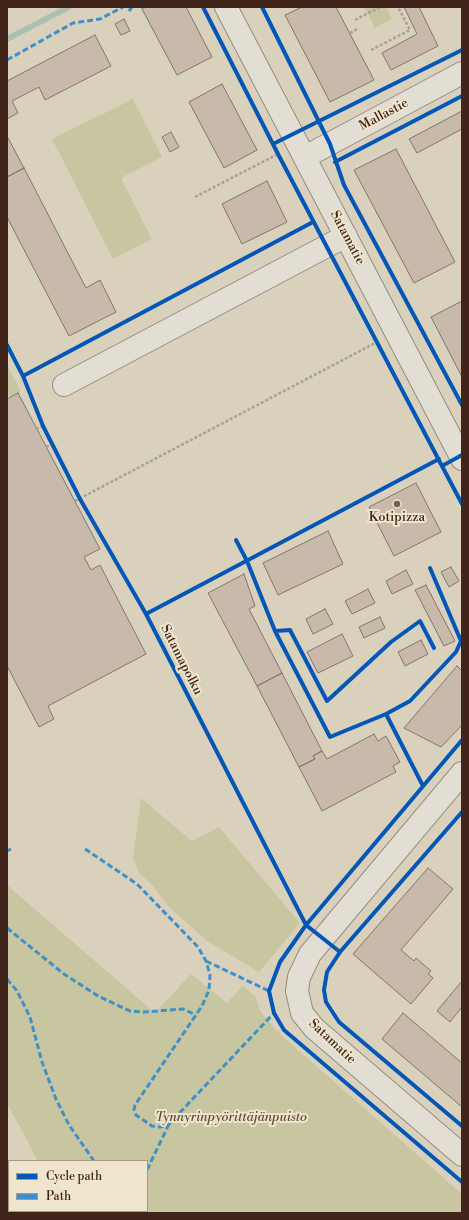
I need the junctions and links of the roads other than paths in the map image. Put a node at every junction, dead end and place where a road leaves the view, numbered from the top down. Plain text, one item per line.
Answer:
1 (230, 10) edge
2 (462, 73) edge
3 (305, 157) junction
4 (346, 236) junction
5 (64, 385) dead end
6 (462, 459) edge
7 (462, 773) edge
8 (462, 1155) edge

1 - 3 street, Satamatie
2 - 3 street, Mallastie
3 - 4 street, Satamatie
4 - 5 street
4 - 6 street, Satamatie
7 - 8 street, Satamatie

